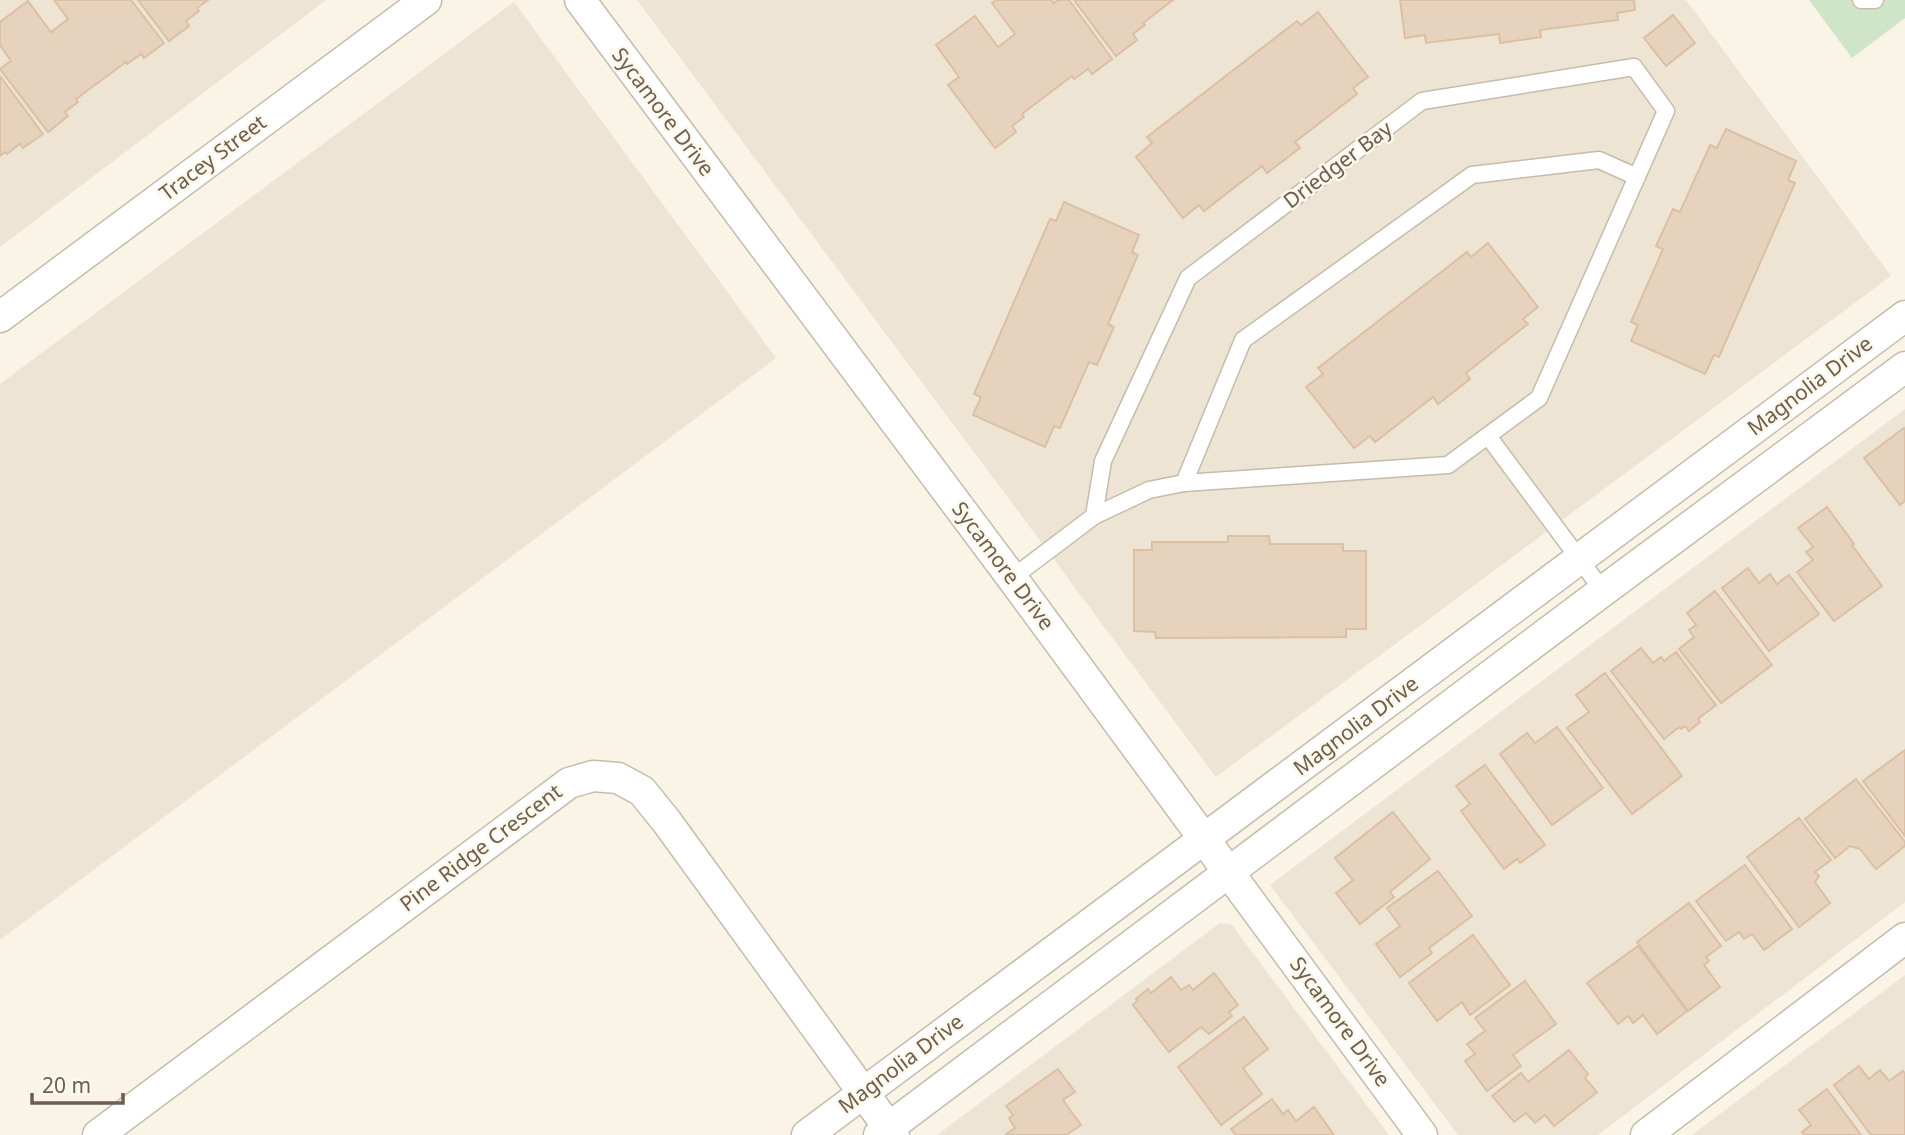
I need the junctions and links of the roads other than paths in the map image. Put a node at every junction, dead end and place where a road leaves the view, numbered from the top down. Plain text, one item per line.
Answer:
1 (426, 0) edge
2 (580, 0) edge
3 (1861, 0) edge
4 (1875, 0) edge
5 (1637, 177) junction
6 (1905, 316) edge
7 (0, 317) edge
8 (1905, 366) edge
9 (1488, 436) junction
10 (1184, 483) junction
11 (1094, 516) junction
12 (1579, 560) junction
13 (1012, 578) junction
14 (1603, 591) junction
15 (1205, 838) junction
16 (1229, 871) junction
17 (1905, 938) edge
18 (864, 1092) junction
19 (887, 1133) edge
20 (98, 1135) edge
21 (807, 1135) edge
22 (1422, 1135) edge
23 (1646, 1135) edge

1 - 7 street, Tracey Street
2 - 13 street, Sycamore Drive
3 - 4 lane
5 - 9 lane, Driedger Bay
5 - 10 lane
5 - 11 lane, Driedger Bay
6 - 12 street, Magnolia Drive
8 - 14 street, Magnolia Drive
9 - 10 lane, Driedger Bay
9 - 12 lane
10 - 11 lane, Driedger Bay
11 - 13 lane, Driedger Bay
12 - 14 lane
12 - 15 street, Magnolia Drive
13 - 15 street, Sycamore Drive
14 - 16 street, Magnolia Drive
15 - 16 street, Sycamore Drive
15 - 18 street, Magnolia Drive
16 - 19 street, Magnolia Drive
16 - 22 street, Sycamore Drive
17 - 23 street
18 - 19 street, Pine Ridge Crescent
18 - 20 street, Pine Ridge Crescent
18 - 21 street, Magnolia Drive

